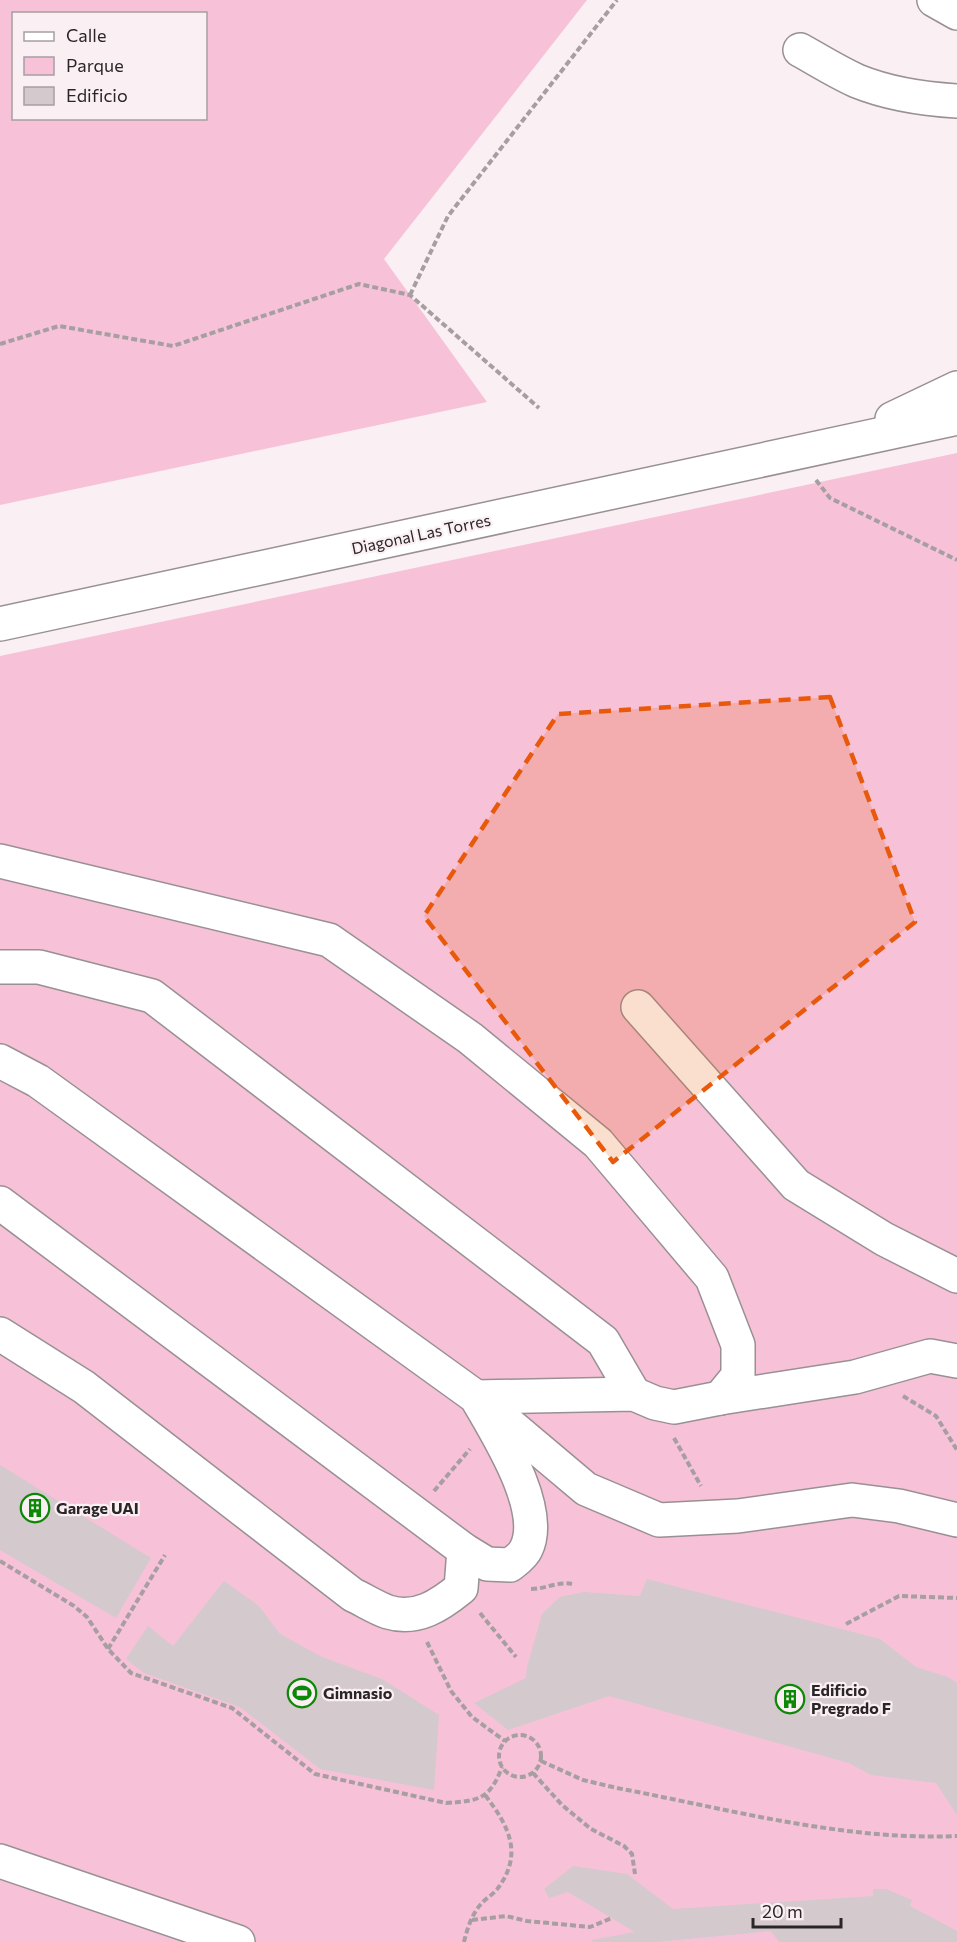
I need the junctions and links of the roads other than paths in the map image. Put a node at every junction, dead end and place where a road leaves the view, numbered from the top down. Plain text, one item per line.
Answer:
1 (934, 0) edge
2 (957, 13) edge
3 (800, 50) dead end
4 (957, 101) edge
5 (957, 388) edge
6 (957, 418) edge
7 (841, 443) junction
8 (0, 624) edge
9 (0, 861) edge
10 (0, 967) edge
11 (638, 1007) dead end
12 (0, 1061) edge
13 (0, 1203) edge
14 (957, 1276) edge
15 (0, 1334) edge
16 (957, 1361) edge
17 (476, 1397) junction
18 (644, 1398) junction
19 (720, 1398) junction
20 (957, 1520) edge
21 (464, 1550) junction
22 (0, 1861) edge
23 (238, 1942) edge

1 - 2 street
3 - 4 street
5 - 7 street, Diagonal Las Torres
6 - 7 street, Diagonal Las Torres
7 - 8 street, Diagonal Las Torres
9 - 19 street
10 - 18 street
11 - 14 street
12 - 17 street
13 - 21 street
15 - 21 street
16 - 19 street
17 - 18 street
17 - 20 street
17 - 21 street
18 - 19 street
22 - 23 street

